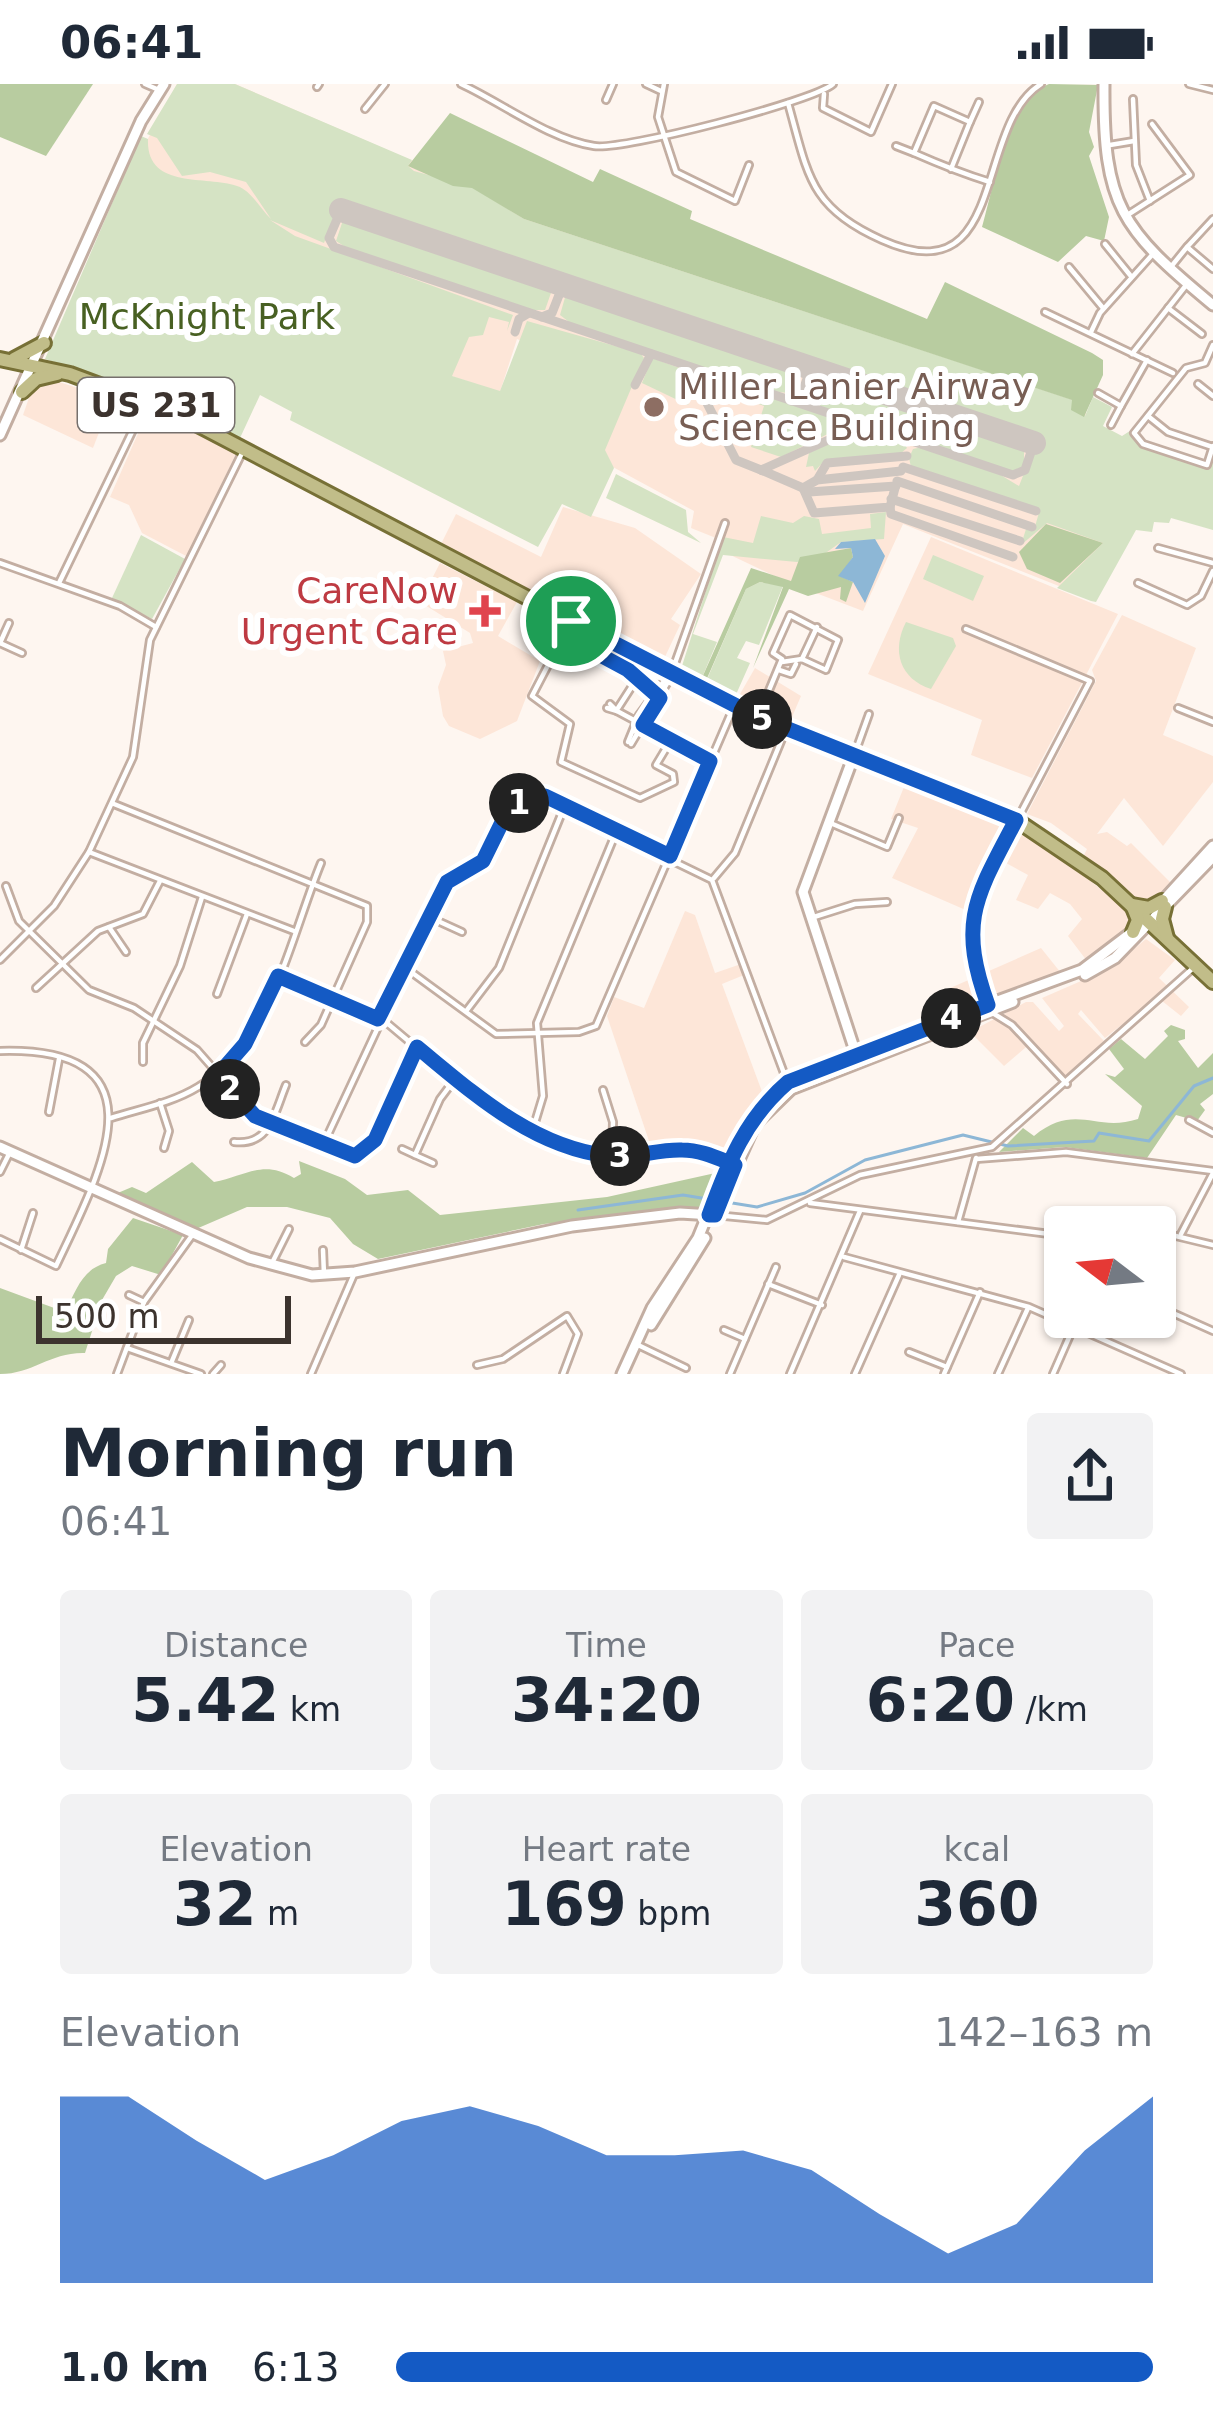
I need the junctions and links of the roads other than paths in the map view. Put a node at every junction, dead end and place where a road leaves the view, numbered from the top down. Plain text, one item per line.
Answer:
1 (146, 84) edge
2 (385, 84) edge
3 (461, 84) edge
4 (613, 84) edge
5 (646, 84) edge
6 (833, 84) edge
7 (892, 84) edge
8 (1041, 84) edge
9 (1104, 84) edge
10 (1189, 84) edge
11 (162, 87) edge
12 (663, 87) edge
13 (1213, 90) edge
14 (824, 92) junction
15 (1133, 98) dead end
16 (606, 100) dead end
17 (979, 102) dead end
18 (788, 103) junction
19 (365, 109) dead end
20 (970, 122) junction
21 (1152, 124) dead end
22 (663, 135) junction
23 (1134, 142) junction
24 (896, 146) dead end
25 (1104, 146) junction
26 (914, 153) junction
27 (749, 165) dead end
28 (951, 169) junction
29 (990, 182) junction
30 (1150, 201) junction
31 (1124, 216) junction
32 (1213, 219) edge
33 (1105, 244) dead end
34 (1187, 248) junction
35 (1152, 255) junction
36 (1069, 267) dead end
37 (1213, 268) edge
38 (1169, 269) junction
39 (1130, 275) junction
40 (1187, 284) junction
41 (1213, 305) edge
42 (1168, 308) junction
43 (1103, 309) junction
44 (1045, 312) dead end
45 (1091, 332) junction
46 (1202, 334) dead end
47 (45, 342) junction
48 (1213, 345) edge
49 (1132, 354) junction
50 (3, 360) edge
51 (1147, 360) junction
52 (1204, 363) junction
53 (34, 366) junction
54 (1213, 369) edge
55 (64, 373) junction
56 (1173, 373) dead end
57 (1198, 384) dead end
58 (23, 390) junction
59 (1098, 393) dead end
60 (1213, 396) edge
61 (147, 401) junction
62 (1121, 406) junction
63 (1148, 416) junction
64 (1111, 425) dead end
65 (0, 435) edge
66 (1213, 446) edge
67 (244, 448) junction
68 (724, 523) dead end
69 (1158, 548) dead end
70 (0, 563) edge
71 (1213, 567) edge
72 (59, 583) junction
73 (1138, 583) dead end
74 (571, 621) junction
75 (9, 623) dead end
76 (156, 627) junction
77 (818, 627) junction
78 (965, 629) dead end
79 (563, 635) junction
80 (0, 643) edge
81 (22, 652) dead end
82 (799, 661) junction
83 (780, 666) junction
84 (670, 672) junction
85 (636, 680) junction
86 (657, 696) junction
87 (609, 706) dead end
88 (734, 706) junction
89 (1178, 708) dead end
90 (617, 709) junction
91 (869, 714) dead end
92 (758, 717) junction
93 (636, 721) junction
94 (1213, 722) edge
95 (643, 725) junction
96 (786, 729) junction
97 (670, 740) junction
98 (854, 755) junction
99 (711, 759) junction
100 (112, 803) junction
101 (565, 806) junction
102 (899, 818) dead end
103 (1016, 820) junction
104 (828, 822) junction
105 (617, 830) junction
106 (1213, 846) edge
107 (89, 852) junction
108 (670, 856) junction
109 (1213, 857) edge
110 (321, 863) dead end
111 (712, 880) junction
112 (160, 881) junction
113 (313, 883) junction
114 (6, 886) dead end
115 (202, 897) junction
116 (887, 902) dead end
117 (1164, 904) junction
118 (1132, 905) junction
119 (247, 914) junction
120 (430, 917) junction
121 (808, 919) junction
122 (1148, 920) junction
123 (110, 927) junction
124 (294, 931) junction
125 (462, 932) dead end
126 (29, 933) junction
127 (1133, 936) junction
128 (1168, 939) junction
129 (126, 952) dead end
130 (0, 960) edge
131 (62, 965) junction
132 (1196, 966) junction
133 (407, 969) junction
134 (278, 976) junction
135 (1213, 982) edge
136 (36, 988) dead end
137 (217, 994) dead end
138 (332, 1000) junction
139 (989, 1008) junction
140 (466, 1012) junction
141 (378, 1019) junction
142 (154, 1021) junction
143 (538, 1034) junction
144 (304, 1042) dead end
145 (417, 1047) junction
146 (0, 1051) edge
147 (857, 1056) junction
148 (59, 1059) junction
149 (143, 1062) dead end
150 (218, 1075) junction
151 (455, 1078) junction
152 (1067, 1084) junction
153 (286, 1085) dead end
154 (789, 1085) junction
155 (603, 1090) dead end
156 (160, 1103) junction
157 (49, 1112) dead end
158 (110, 1118) junction
159 (1190, 1120) dead end
160 (270, 1124) junction
161 (532, 1129) junction
162 (1213, 1133) edge
163 (234, 1142) dead end
164 (324, 1143) junction
165 (164, 1148) dead end
166 (5, 1149) edge
167 (402, 1149) dead end
168 (416, 1155) junction
169 (611, 1156) junction
170 (977, 1156) junction
171 (433, 1163) dead end
172 (732, 1164) junction
173 (0, 1172) edge
174 (1213, 1172) edge
175 (92, 1190) junction
176 (810, 1203) junction
177 (716, 1204) junction
178 (860, 1211) junction
179 (33, 1213) dead end
180 (958, 1223) junction
181 (289, 1229) dead end
182 (1044, 1233) edge
183 (1176, 1233) edge
184 (193, 1234) junction
185 (1181, 1234) junction
186 (0, 1240) edge
187 (1213, 1245) edge
188 (21, 1250) junction
189 (323, 1250) dead end
190 (844, 1257) junction
191 (271, 1267) junction
192 (776, 1267) dead end
193 (355, 1272) junction
194 (324, 1275) junction
195 (899, 1275) junction
196 (768, 1284) junction
197 (980, 1292) junction
198 (129, 1295) dead end
199 (144, 1302) junction
200 (822, 1305) junction
201 (1029, 1306) junction
202 (1044, 1313) edge
203 (1176, 1314) edge
204 (189, 1320) dead end
205 (724, 1330) dead end
206 (1213, 1330) edge
207 (115, 1338) dead end
208 (1069, 1338) edge
209 (1100, 1338) edge
210 (745, 1340) junction
211 (127, 1344) junction
212 (638, 1346) junction
213 (909, 1352) dead end
214 (172, 1361) junction
215 (221, 1364) dead end
216 (477, 1365) dead end
217 (686, 1367) dead end
218 (945, 1371) edge
219 (117, 1374) edge
220 (201, 1374) edge
221 (213, 1374) edge
222 (310, 1374) edge
223 (562, 1374) edge
224 (626, 1374) edge
225 (730, 1374) edge
226 (790, 1374) edge
227 (855, 1374) edge
228 (998, 1374) edge
229 (1053, 1374) edge
230 (1180, 1374) edge

1 - 11 street
2 - 19 street
3 - 22 street
4 - 16 street
5 - 12 street
6 - 14 street
7 - 14 street
8 - 29 street
9 - 25 main road
10 - 13 street
11 - 47 main road
12 - 22 street
14 - 18 street
15 - 23 street
17 - 20 street
18 - 22 street
18 - 29 street
20 - 26 street
20 - 28 street
21 - 30 street
22 - 27 street
23 - 25 street
23 - 30 street
24 - 26 street
25 - 31 main road
26 - 28 street
28 - 29 street
30 - 31 street
31 - 35 main road
32 - 34 street
33 - 39 street
34 - 37 street
34 - 38 street
35 - 38 main road
35 - 39 street
36 - 43 street
38 - 40 main road
39 - 43 street
40 - 41 main road
40 - 42 street
42 - 46 street
42 - 49 street
43 - 45 street
44 - 45 street
45 - 49 street
47 - 50 main road
47 - 53 main road
47 - 55 main road
48 - 52 street
49 - 51 street
50 - 53 main road, US 231
50 - 58 main road
51 - 56 street
51 - 62 street
52 - 54 street
52 - 63 street
53 - 55 main road, US 231
53 - 58 main road
55 - 58 main road
55 - 61 main road, US 231
57 - 60 street
58 - 65 main road
59 - 62 street
61 - 67 main road, US 231
61 - 72 street
62 - 64 street
63 - 66 street
63 - 66 street
67 - 74 main road, US 231
67 - 76 street
68 - 84 street
69 - 71 street
70 - 72 street
71 - 73 street
72 - 76 street
74 - 79 street
74 - 84 main road, US 231
75 - 80 street
76 - 100 street
77 - 82 street
77 - 82 street
77 - 83 street
78 - 103 street
79 - 85 street
79 - 97 street
80 - 81 street
82 - 83 street
82 - 83 street
83 - 92 street
84 - 86 street
84 - 88 main road, US 231
85 - 86 street
85 - 90 street
86 - 93 street
86 - 95 street
87 - 90 street
88 - 92 main road, US 231
88 - 99 street
89 - 94 street
90 - 93 street
91 - 98 street
92 - 96 main road, US 231
93 - 95 street
93 - 95 street
95 - 97 street
96 - 98 main road, US 231
96 - 111 street
97 - 99 street
98 - 103 main road, US 231
98 - 104 main road
99 - 108 street
100 - 107 street
100 - 113 street
101 - 105 street
101 - 120 street
101 - 140 street
102 - 104 street
103 - 118 main road, US 231
103 - 139 street
104 - 121 main road
105 - 108 street
105 - 143 street
106 - 117 main road
107 - 112 street
107 - 126 street
108 - 111 street
108 - 143 street
109 - 117 main road
110 - 113 street
111 - 154 street
112 - 115 street
112 - 123 street
113 - 124 street
113 - 138 street
114 - 126 street
115 - 119 street
115 - 142 street
116 - 121 street
117 - 118 main road
117 - 122 main road
117 - 128 main road
118 - 122 main road, US 231
118 - 127 main road
119 - 124 street
119 - 137 street
120 - 125 street
120 - 133 street
121 - 147 main road
122 - 127 main road
122 - 128 main road, US 231
123 - 129 street
123 - 131 street
124 - 134 street
126 - 130 street
126 - 131 street
127 - 128 main road
127 - 139 main road
128 - 132 main road, US 231
131 - 136 street
131 - 142 street
132 - 135 main road, US 231
132 - 152 street
133 - 140 street
133 - 141 street
134 - 138 street
134 - 150 street
138 - 141 street
138 - 144 street
139 - 147 main road
139 - 152 street
140 - 143 street
141 - 145 street
141 - 164 street
142 - 149 street
142 - 150 street
143 - 161 street
145 - 151 street
145 - 164 street
146 - 148 street
147 - 154 main road
148 - 157 street
148 - 158 street
150 - 156 street
150 - 160 street
151 - 161 street
151 - 168 street
152 - 170 street
153 - 160 street
154 - 172 main road
155 - 169 street
156 - 158 street
156 - 165 street
158 - 175 street
159 - 162 street
160 - 163 street
160 - 164 street
161 - 169 street
166 - 173 street
166 - 175 main road
167 - 168 street
168 - 171 street
169 - 172 street
170 - 174 street
170 - 176 street
170 - 180 street
172 - 177 main road
174 - 185 street
175 - 184 main road
175 - 188 street
176 - 177 street
176 - 178 street
177 - 193 main road
177 - 212 main road
178 - 180 street
178 - 190 street
179 - 188 street
180 - 182 street
181 - 191 street
183 - 185 street
184 - 191 main road
184 - 199 street
185 - 187 street
186 - 188 street
189 - 194 street
190 - 195 street
190 - 200 street
191 - 194 main road
192 - 196 street
193 - 194 main road
193 - 222 street
195 - 197 street
195 - 227 street
196 - 200 street
196 - 210 street
197 - 201 street
197 - 218 street
198 - 199 street
199 - 211 street
200 - 226 street
201 - 202 street
201 - 228 street
203 - 206 street
204 - 214 street
205 - 210 street
207 - 211 street
208 - 229 street
209 - 230 street
210 - 225 street
211 - 214 street
211 - 219 street
212 - 217 street
212 - 224 main road
213 - 218 street
214 - 220 street
215 - 221 street
216 - 223 street

